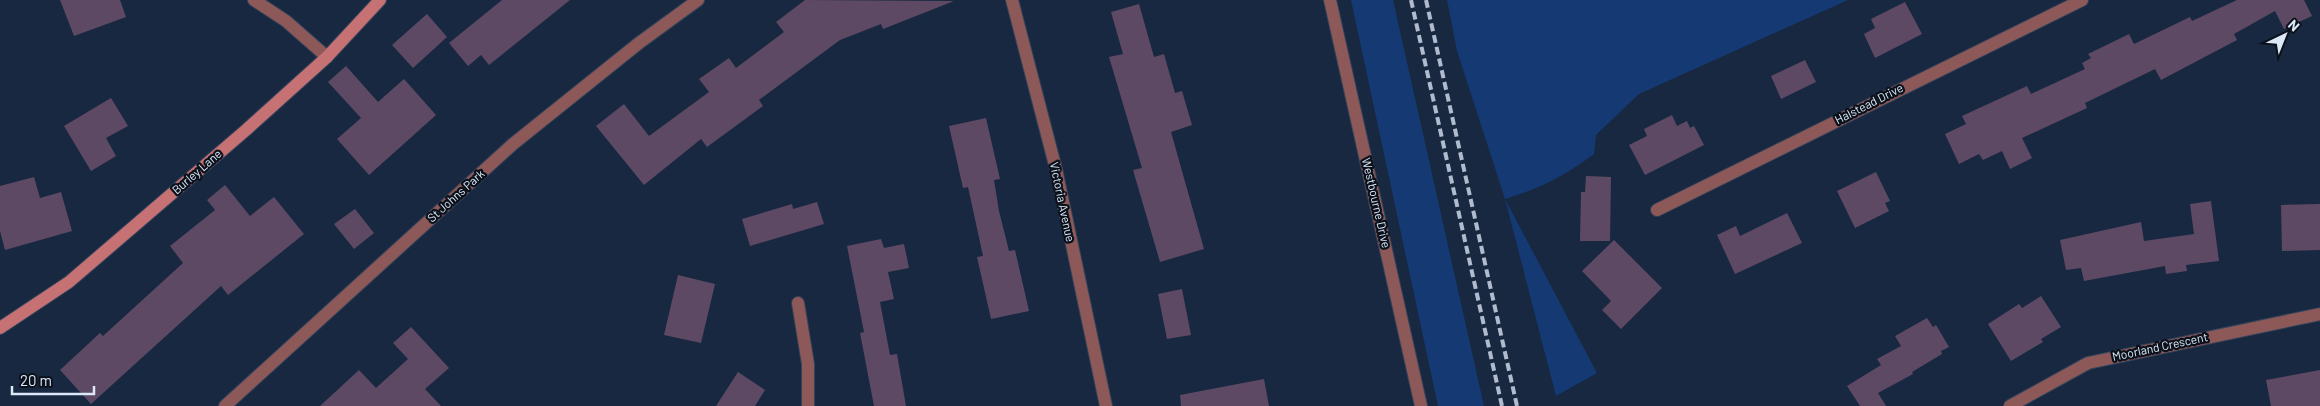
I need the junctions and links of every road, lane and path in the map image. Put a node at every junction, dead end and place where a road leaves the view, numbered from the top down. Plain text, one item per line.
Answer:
1 (254, 0) edge
2 (380, 0) edge
3 (698, 0) edge
4 (1012, 0) edge
5 (1330, 0) edge
6 (2082, 0) edge
7 (327, 57) junction
8 (1657, 210) dead end
9 (798, 303) dead end
10 (2320, 314) edge
11 (0, 328) edge
12 (225, 406) edge
13 (808, 406) edge
14 (1106, 406) edge
15 (1422, 406) edge
16 (2010, 406) edge

1 - 7 street
2 - 7 street, Burley Lane
3 - 12 street, St Johns Park
4 - 14 street, Victoria Avenue
5 - 15 street, Westbourne Drive
6 - 8 street, Halstead Drive
7 - 11 street, Burley Lane
9 - 13 street
10 - 16 street, Moorland Crescent

